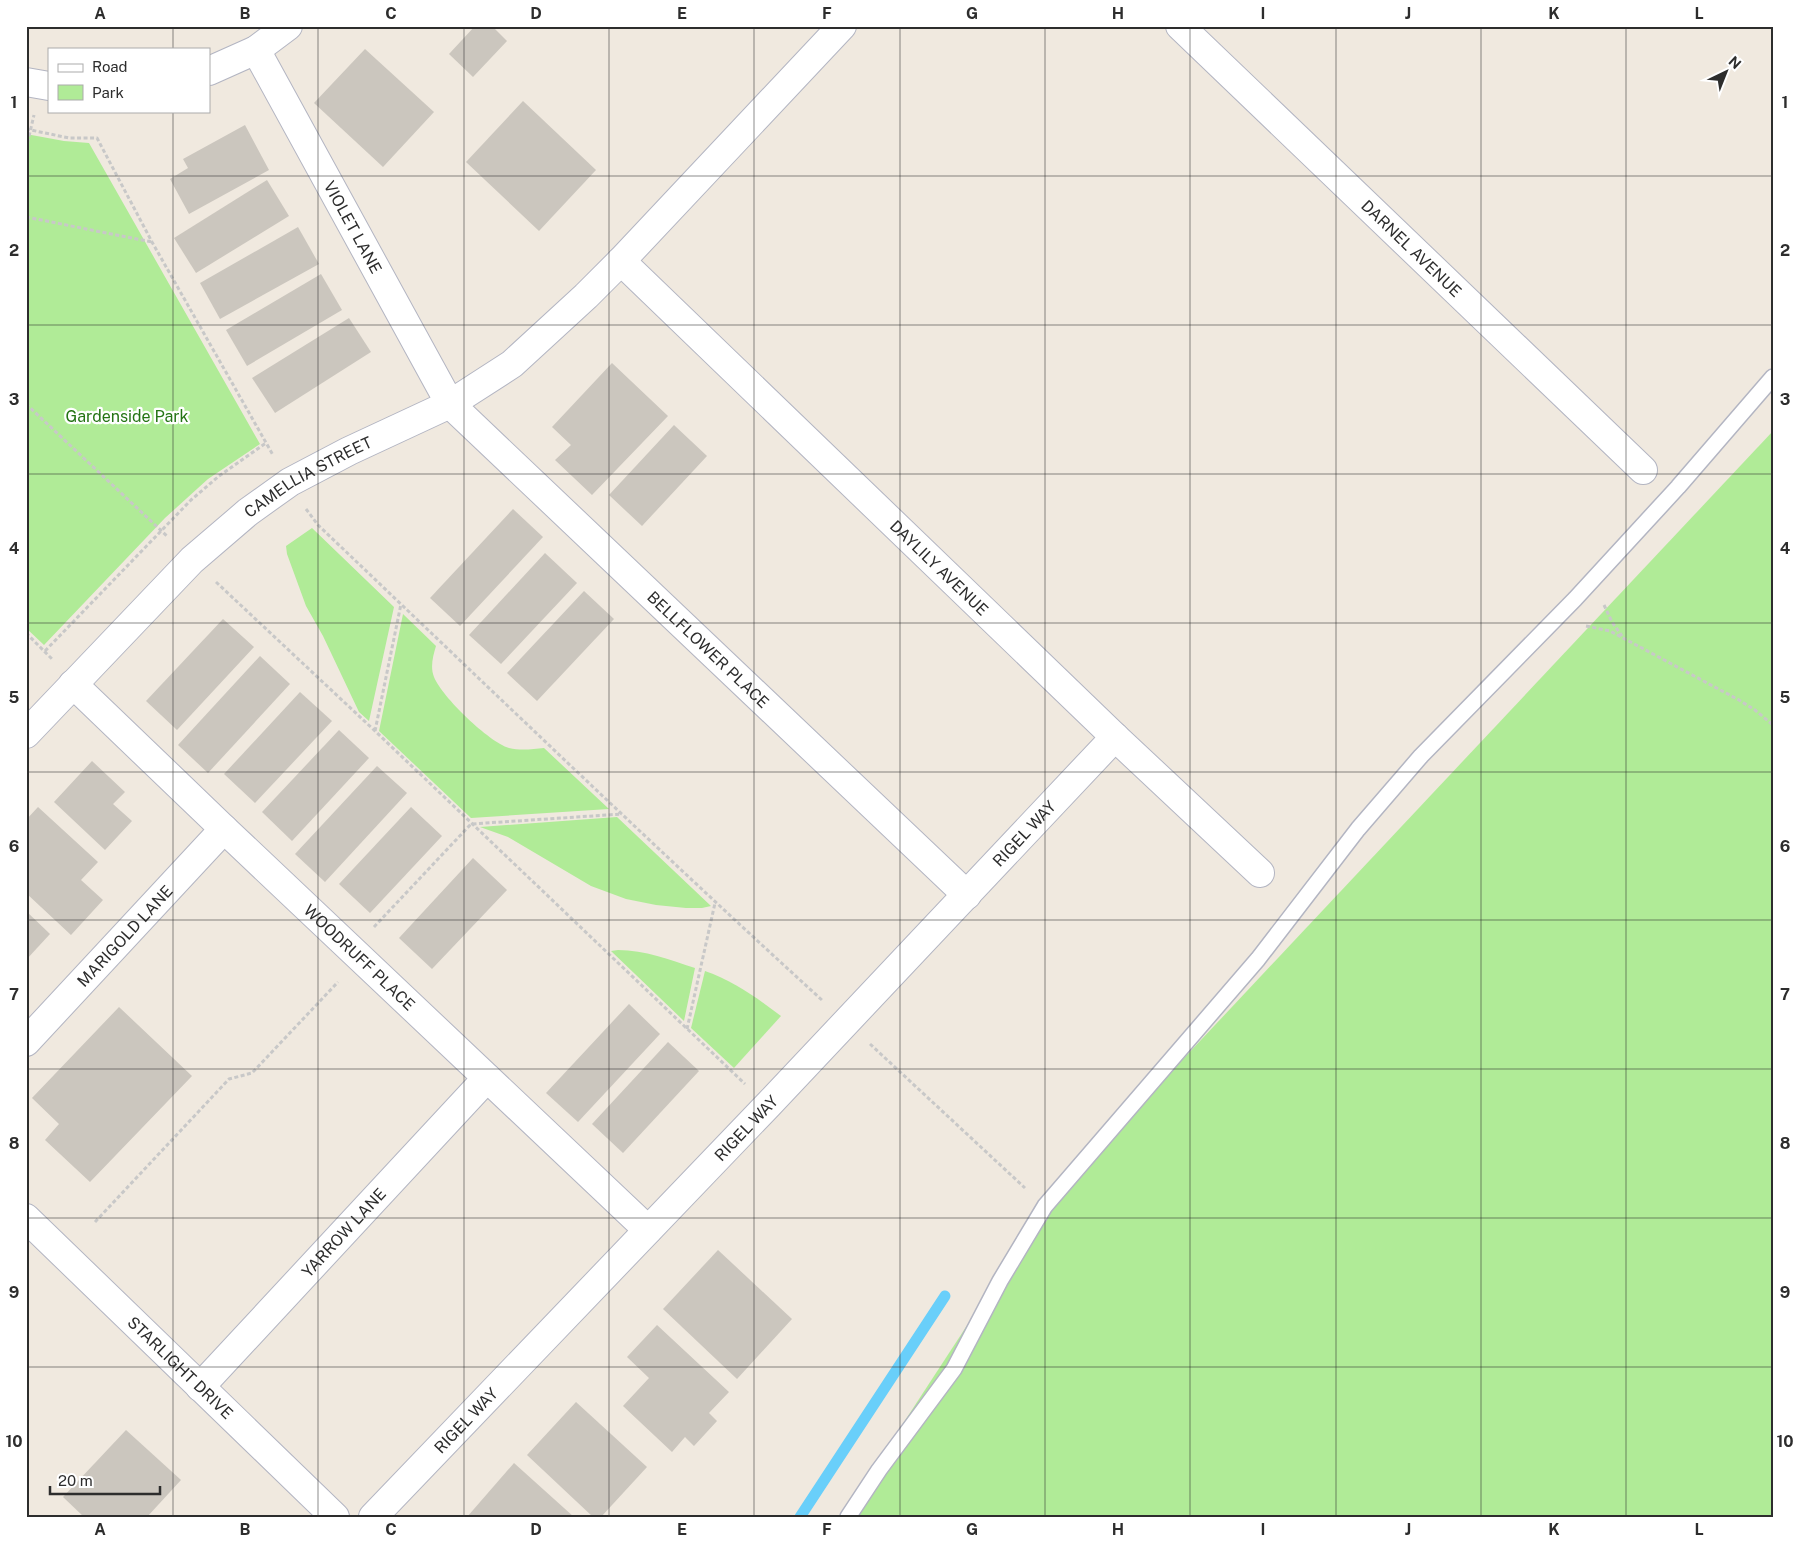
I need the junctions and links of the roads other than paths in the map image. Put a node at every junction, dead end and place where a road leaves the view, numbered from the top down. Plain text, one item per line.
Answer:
1 (288, 26) edge
2 (842, 26) edge
3 (1180, 26) edge
4 (256, 50) junction
5 (210, 71) edge
6 (26, 82) edge
7 (48, 86) edge
8 (621, 261) junction
9 (1773, 377) edge
10 (450, 404) junction
11 (1643, 470) dead end
12 (73, 684) junction
13 (26, 734) edge
14 (1115, 737) junction
15 (224, 829) junction
16 (1260, 873) dead end
17 (967, 895) junction
18 (26, 1042) edge
19 (487, 1078) junction
20 (26, 1218) edge
21 (648, 1230) junction
22 (200, 1386) junction
23 (335, 1517) edge
24 (373, 1517) edge
25 (848, 1517) edge

1 - 4 street
2 - 8 street, CAMELLIA STREET
3 - 11 street, DARNEL AVENUE
4 - 5 street
4 - 10 street, VIOLET LANE
6 - 7 street
8 - 10 street, CAMELLIA STREET
8 - 14 street, DAYLILY AVENUE
9 - 25 lane
10 - 12 street, CAMELLIA STREET
10 - 17 street, BELLFLOWER PLACE
12 - 13 street, CAMELLIA STREET
12 - 15 street, WOODRUFF PLACE
14 - 16 street, DAYLILY AVENUE
14 - 17 street, RIGEL WAY
15 - 18 street, MARIGOLD LANE
15 - 19 street, WOODRUFF PLACE
17 - 21 street, RIGEL WAY
19 - 21 street, WOODRUFF PLACE
19 - 22 street, YARROW LANE
20 - 22 street, STARLIGHT DRIVE
21 - 24 street, RIGEL WAY
22 - 23 street, STARLIGHT DRIVE

